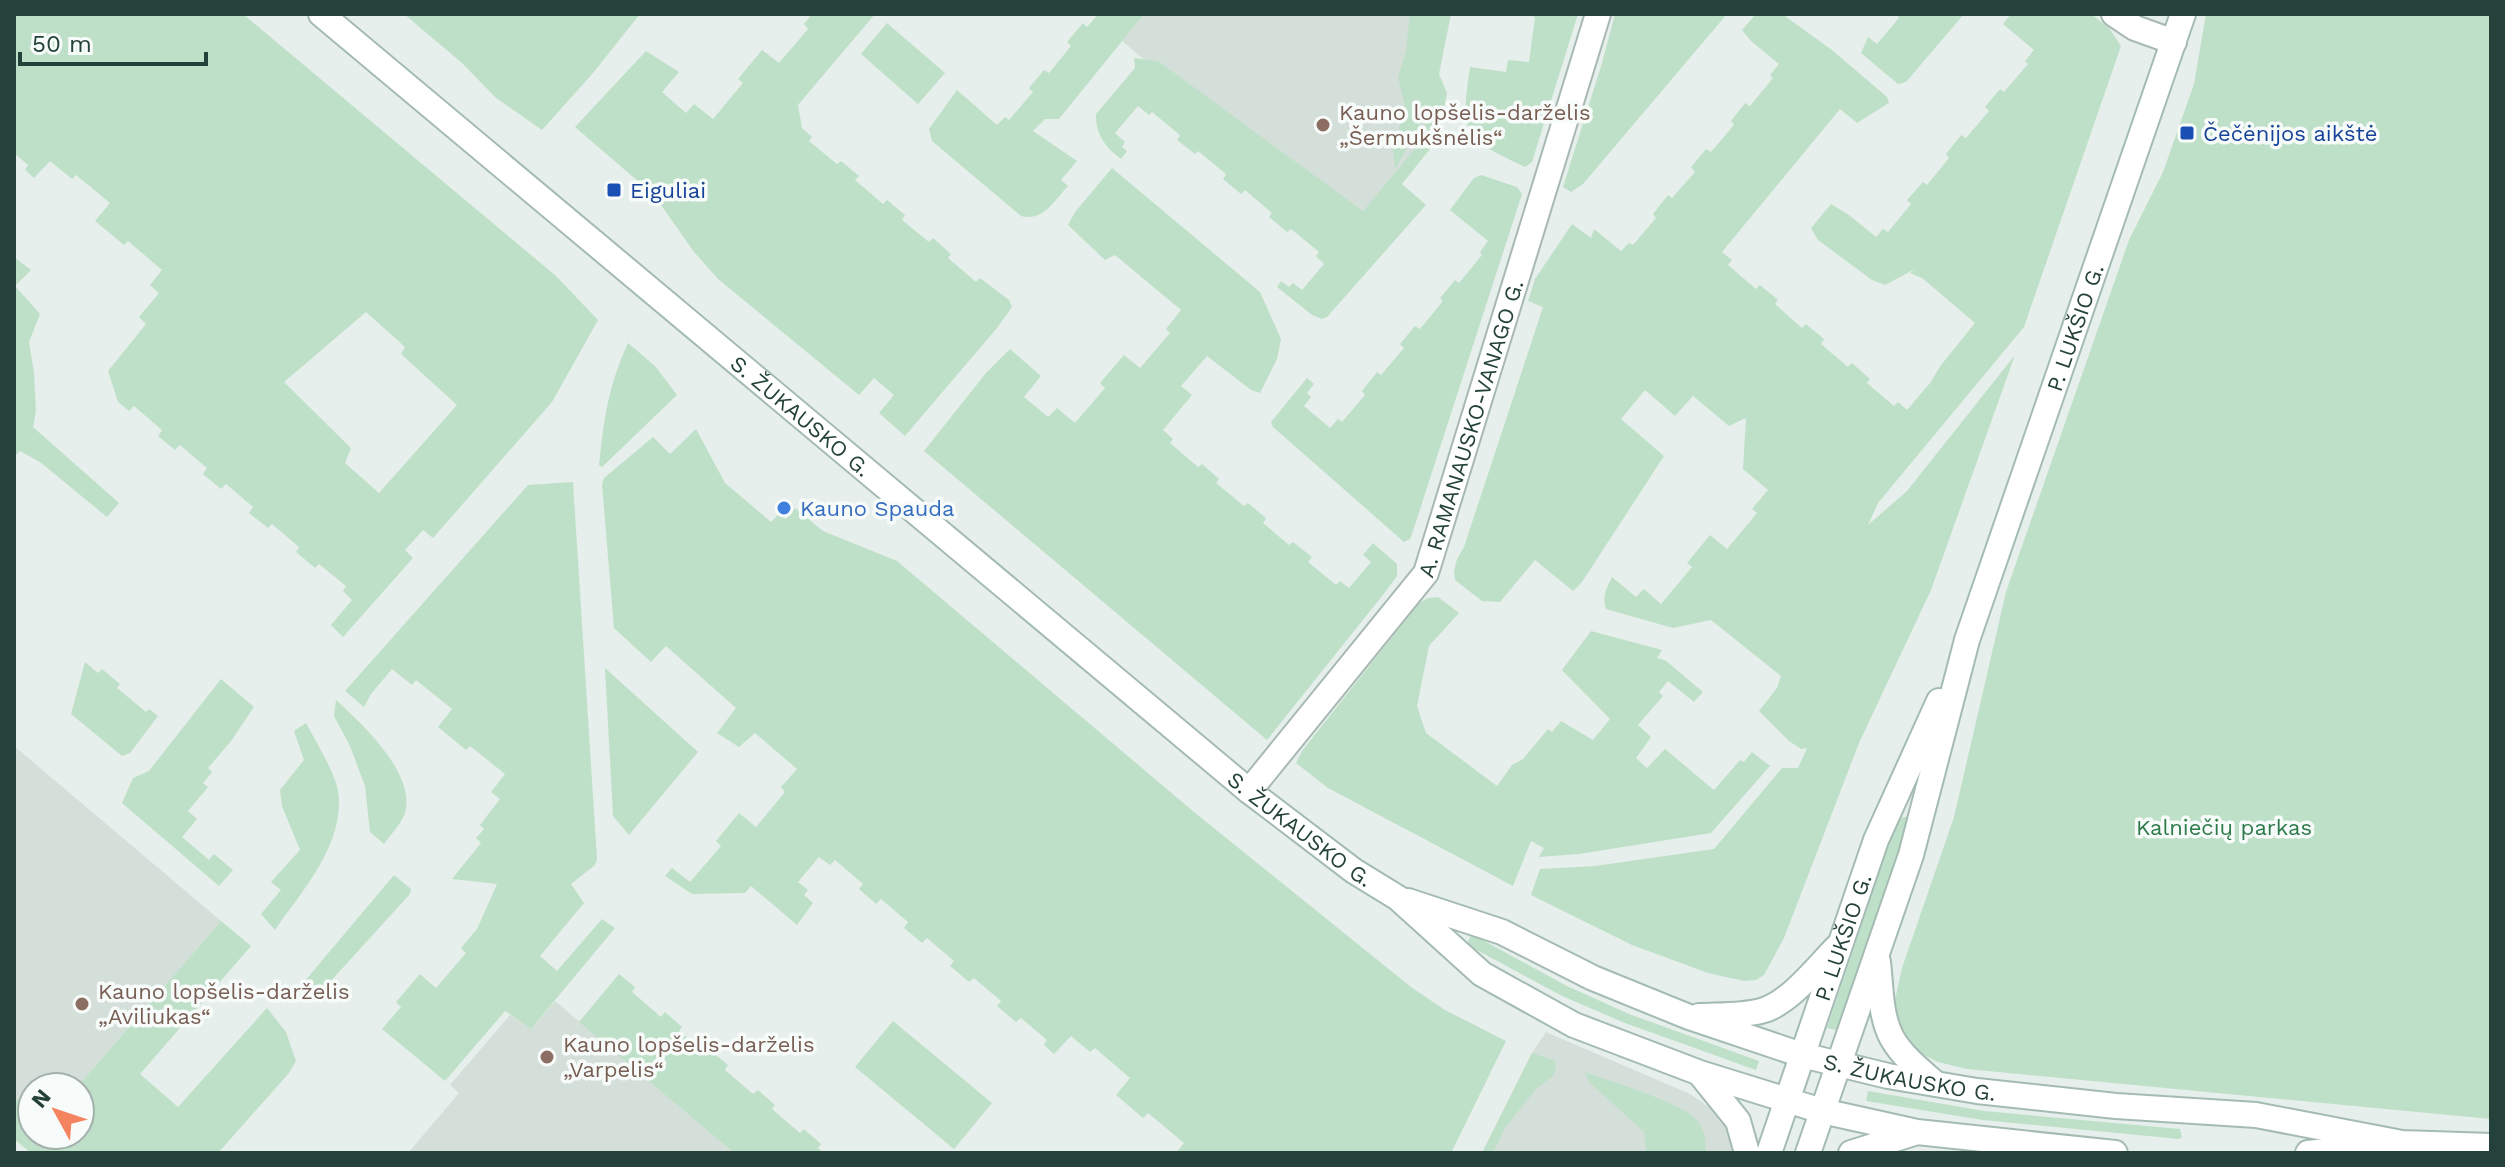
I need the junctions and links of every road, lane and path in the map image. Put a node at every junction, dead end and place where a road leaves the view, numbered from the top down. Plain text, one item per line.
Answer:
1 (321, 14) edge
2 (1598, 14) edge
3 (2114, 14) edge
4 (2183, 14) edge
5 (2174, 42) junction
6 (1967, 640) junction
7 (1249, 791) junction
8 (1398, 898) junction
9 (1841, 942) junction
10 (1877, 954) junction
11 (1689, 1017) junction
12 (1802, 1055) junction
13 (1839, 1064) junction
14 (1700, 1073) junction
15 (1936, 1084) junction
16 (1787, 1101) junction
17 (1822, 1111) junction
18 (1917, 1132) junction
19 (2402, 1143) junction
20 (2491, 1146) edge
21 (1747, 1153) edge
22 (1769, 1153) edge
23 (1808, 1153) edge
24 (1851, 1153) edge
25 (2115, 1153) edge
26 (2308, 1153) edge

1 - 7 main road, S. ŽUKAUSKO G.
2 - 7 main road, A. RAMANAUSKO-VANAGO G.
3 - 5 main road
4 - 5 main road, P. LUKŠIO G.
5 - 6 main road, P. LUKŠIO G.
6 - 9 main road, P. LUKŠIO G.
6 - 10 main road, P. LUKŠIO G.
7 - 8 main road, S. ŽUKAUSKO G.
8 - 11 main road, S. ŽUKAUSKO G.
8 - 14 main road, S. ŽUKAUSKO G.
9 - 11 main road
9 - 12 main road, P. LUKŠIO G.
10 - 13 main road, P. LUKŠIO G.
10 - 15 main road
11 - 12 main road, S. ŽUKAUSKO G.
12 - 13 main road, S. ŽUKAUSKO G.
12 - 16 main road, P. LUKŠIO G.
13 - 15 main road, S. ŽUKAUSKO G.
13 - 17 main road, P. LUKŠIO G.
14 - 16 main road, S. ŽUKAUSKO G.
14 - 21 main road
15 - 19 main road, S. ŽUKAUSKO G.
16 - 17 main road, S. ŽUKAUSKO G.
16 - 22 main road, P. LUKŠIO G.
17 - 18 main road, S. ŽUKAUSKO G.
17 - 23 main road, P. LUKŠIO G.
18 - 24 main road
18 - 25 main road, S. ŽUKAUSKO G.
19 - 20 main road, S. ŽUKAUSKO G.
19 - 26 main road, S. ŽUKAUSKO G.

